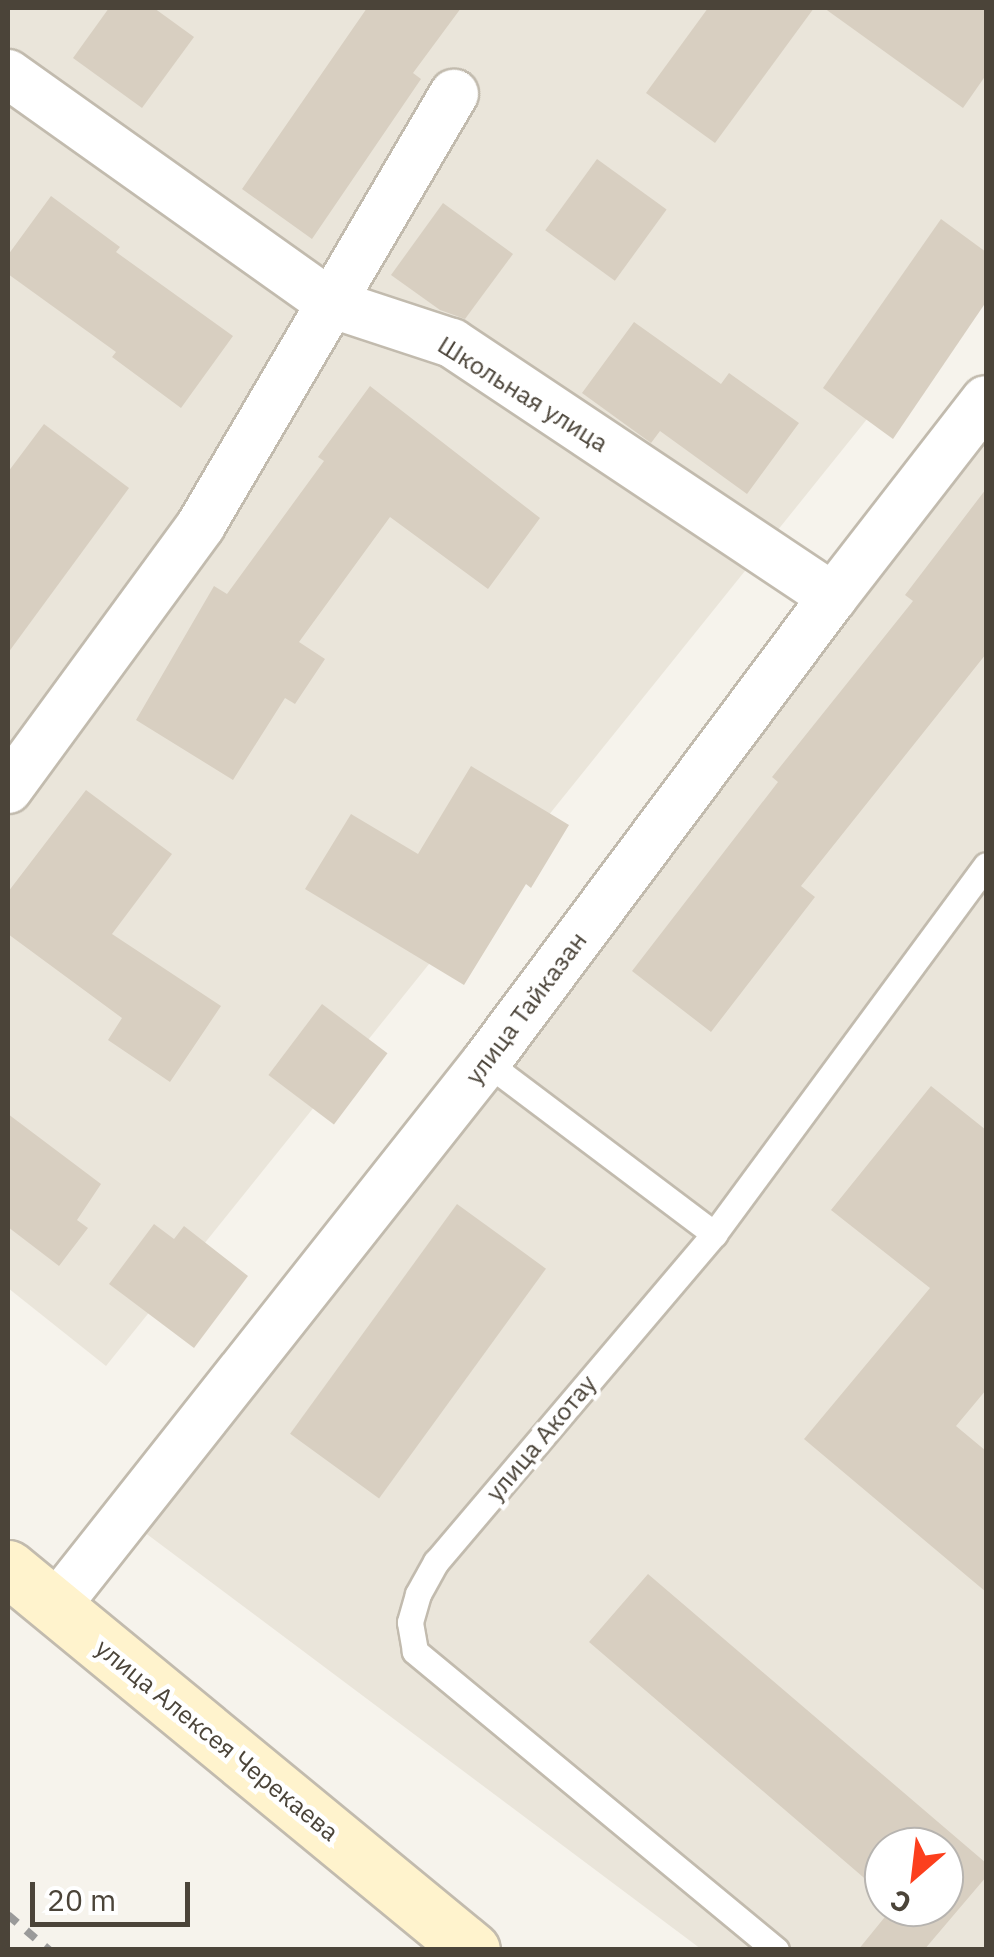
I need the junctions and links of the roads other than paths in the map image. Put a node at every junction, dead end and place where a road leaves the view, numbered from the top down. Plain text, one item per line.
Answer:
1 (8, 74) edge
2 (454, 94) dead end
3 (330, 303) junction
4 (986, 400) edge
5 (833, 597) junction
6 (8, 789) edge
7 (986, 866) edge
8 (486, 1062) junction
9 (714, 1234) junction
10 (8, 1568) edge
11 (55, 1607) junction
12 (472, 1950) edge
13 (776, 1950) edge

1 - 3 street, Школьная улица
2 - 3 street
3 - 5 street, Школьная улица
3 - 6 street
4 - 5 street, улица Тайказан
5 - 8 street, улица Тайказан
7 - 9 lane, улица Акотау
8 - 9 lane
8 - 11 street, улица Тайказан
9 - 13 lane, улица Акотау
10 - 11 street, улица Алексея Черекаева
11 - 12 street, улица Алексея Черекаева

